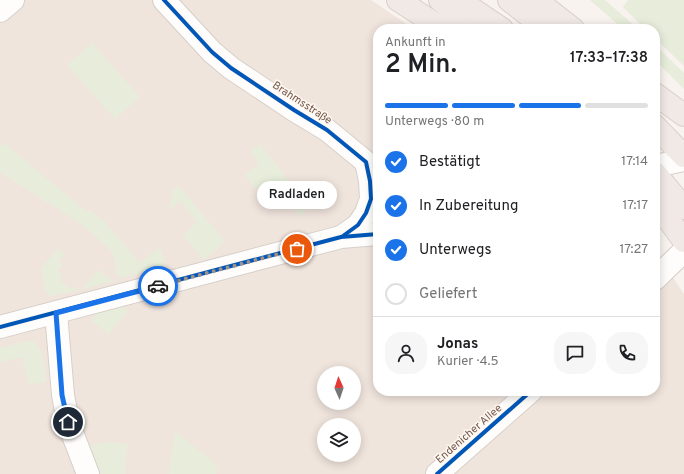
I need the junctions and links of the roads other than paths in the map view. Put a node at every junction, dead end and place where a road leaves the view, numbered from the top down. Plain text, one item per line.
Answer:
1 (13, 0) edge
2 (164, 0) edge
3 (398, 0) edge
4 (440, 0) edge
5 (459, 0) edge
6 (509, 0) edge
7 (536, 0) edge
8 (0, 11) edge
9 (435, 24) edge
10 (471, 24) edge
11 (495, 24) edge
12 (540, 24) edge
13 (567, 24) edge
14 (660, 98) edge
15 (684, 115) edge
16 (660, 131) edge
17 (684, 156) edge
18 (684, 160) edge
19 (660, 165) edge
20 (660, 189) edge
21 (666, 209) edge
22 (373, 234) edge
23 (341, 237) junction
24 (684, 241) edge
25 (684, 251) edge
26 (661, 273) edge
27 (56, 313) junction
28 (0, 327) edge
29 (525, 396) edge
30 (88, 474) edge
31 (437, 474) edge

1 - 8 street
2 - 23 street, Brahmsstraße
3 - 9 highway
4 - 10 highway
5 - 11 highway
6 - 12 highway
7 - 13 highway
14 - 15 highway
16 - 17 highway
18 - 19 street
20 - 21 highway
21 - 24 highway
22 - 23 street
23 - 27 street
25 - 26 street
27 - 28 street
27 - 30 street
29 - 31 street, Endenicher Allee

